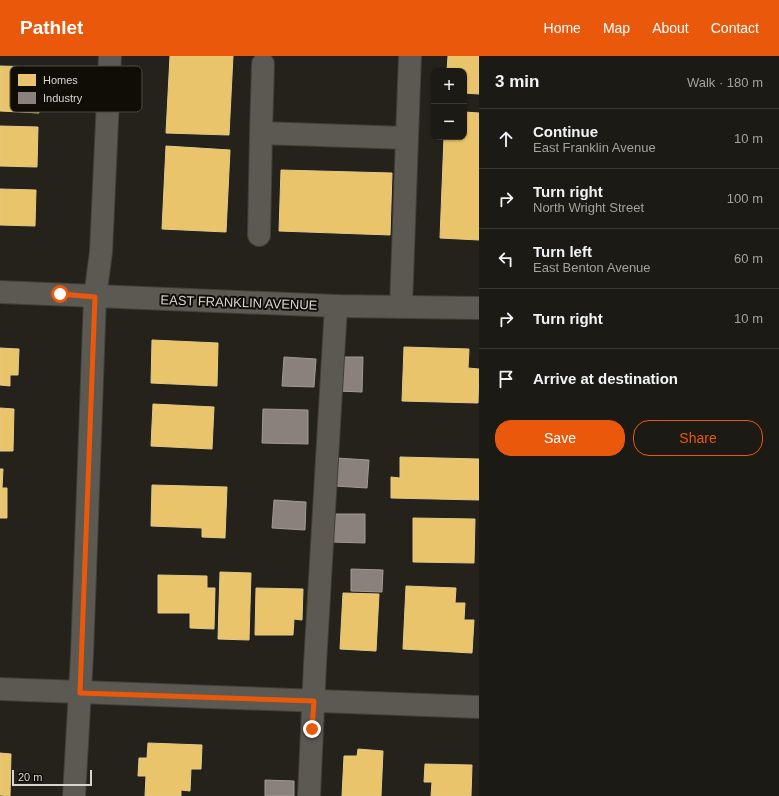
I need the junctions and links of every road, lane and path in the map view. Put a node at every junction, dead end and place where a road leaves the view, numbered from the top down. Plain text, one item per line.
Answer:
1 (110, 56) edge
2 (410, 56) edge
3 (263, 64) dead end
4 (110, 66) edge
5 (108, 112) edge
6 (261, 133) junction
7 (407, 138) junction
8 (259, 235) dead end
9 (0, 292) edge
10 (95, 297) junction
11 (336, 306) junction
12 (401, 307) junction
13 (479, 308) edge
14 (0, 689) edge
15 (80, 693) junction
16 (314, 701) junction
17 (479, 707) edge
18 (74, 796) edge
19 (309, 796) edge

1 - 4 street
2 - 7 street
3 - 6 street
5 - 10 street
6 - 7 street
6 - 8 street
7 - 12 street
9 - 10 street, EAST FRANKLIN AVENUE
10 - 11 street, EAST FRANKLIN AVENUE
10 - 15 street
11 - 12 street, EAST FRANKLIN AVENUE
11 - 16 street
12 - 13 street, EAST FRANKLIN AVENUE
14 - 15 street
15 - 16 street
15 - 18 street
16 - 17 street
16 - 19 street

